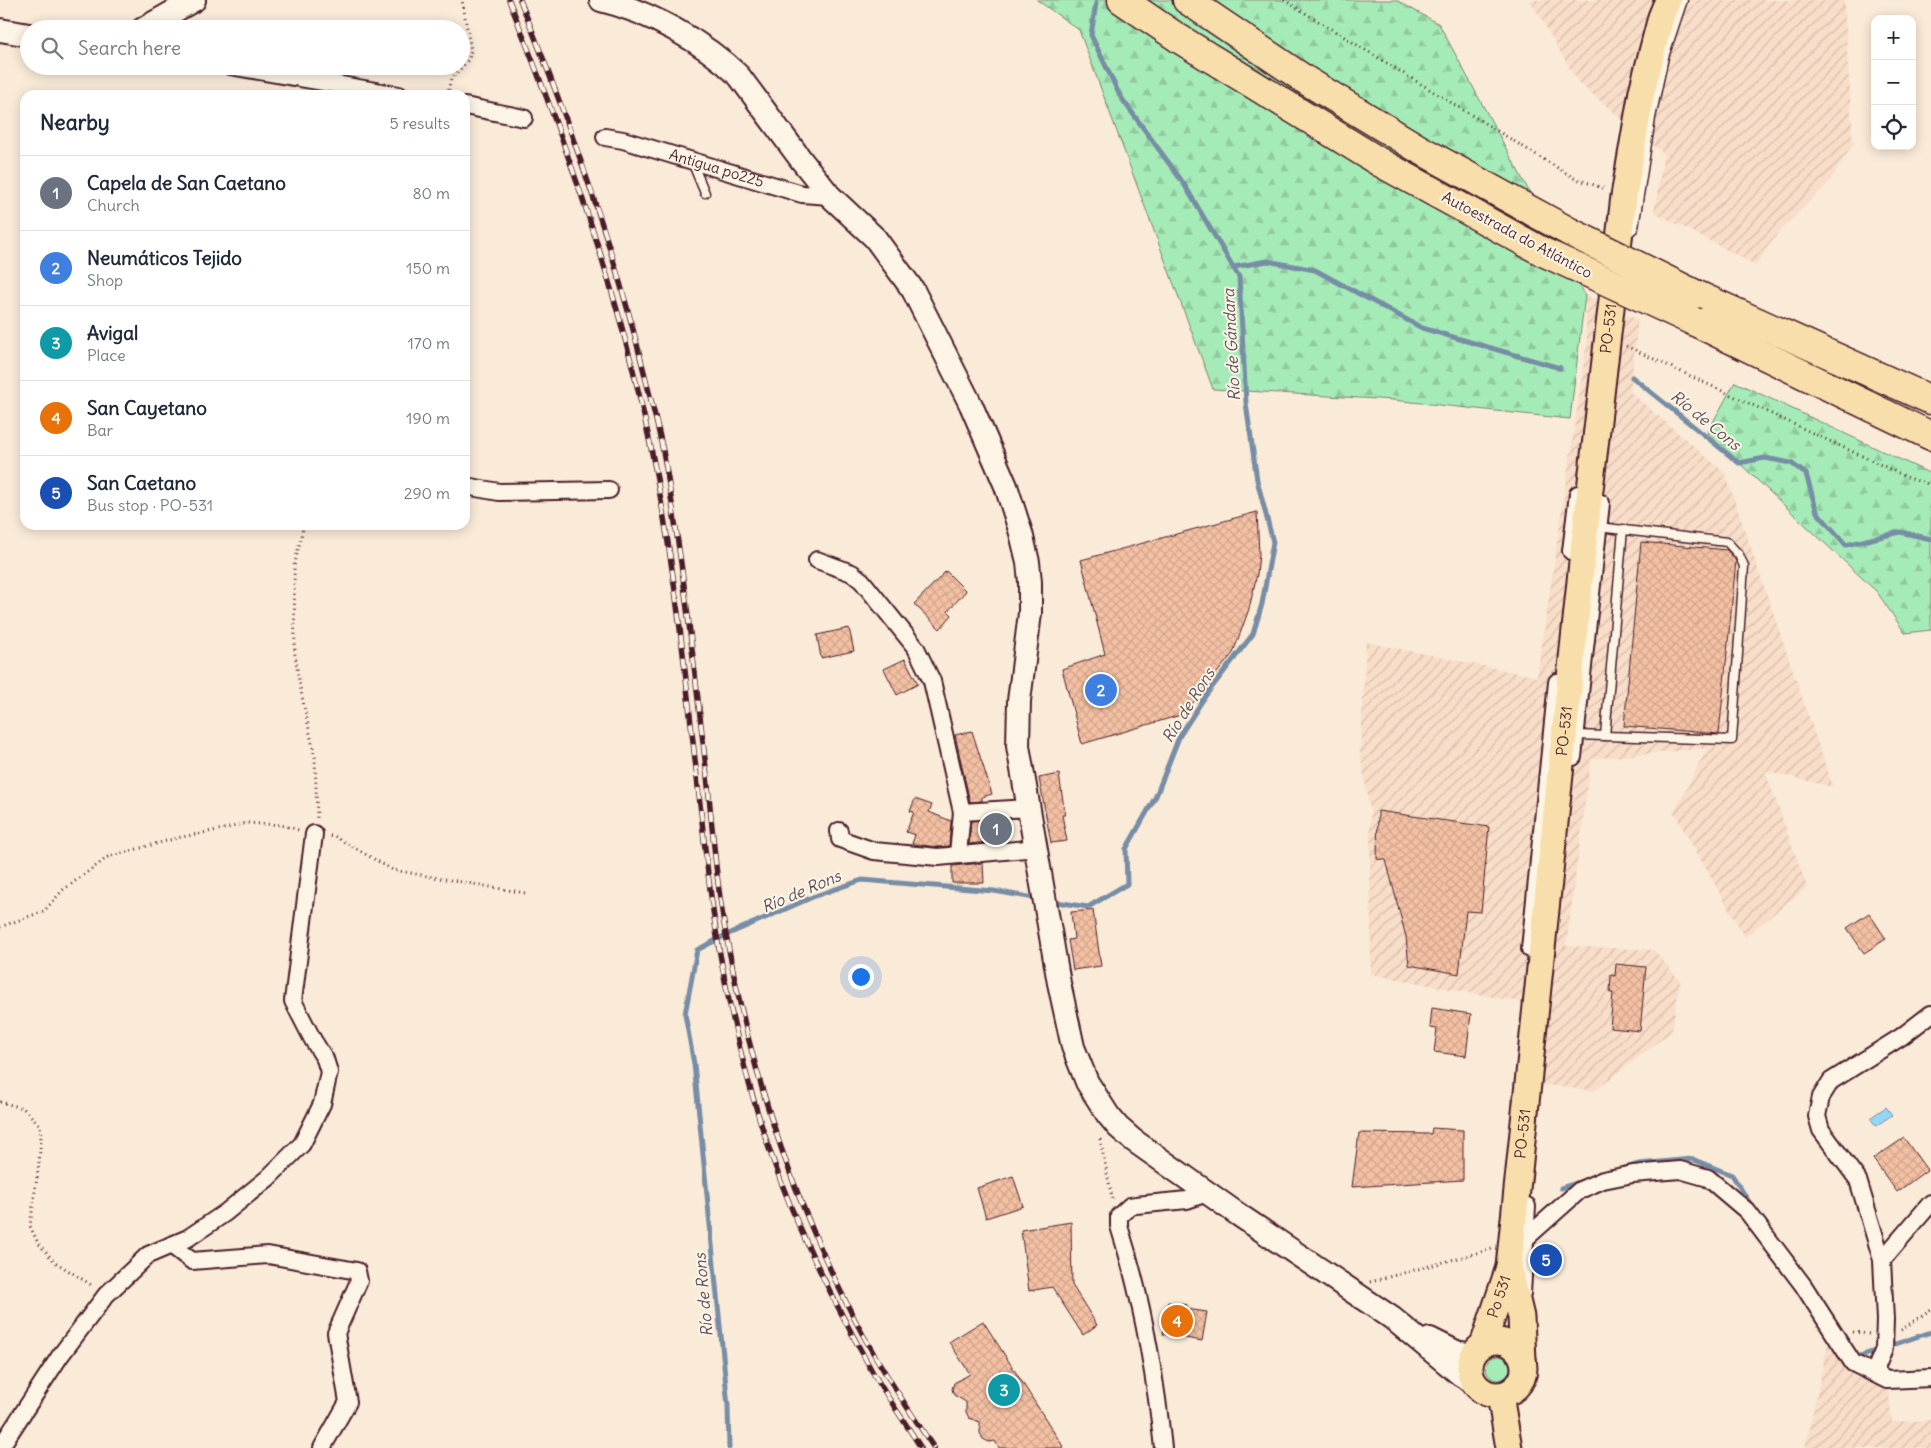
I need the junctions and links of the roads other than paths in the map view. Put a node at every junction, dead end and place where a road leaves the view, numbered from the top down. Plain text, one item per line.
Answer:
1 (194, 0) edge
2 (601, 0) edge
3 (1122, 0) edge
4 (1187, 0) edge
5 (1683, 0) edge
6 (1660, 8) edge
7 (159, 20) edge
8 (0, 30) edge
9 (20, 33) edge
10 (283, 75) edge
11 (371, 90) edge
12 (470, 107) edge
13 (524, 118) dead end
14 (605, 137) dead end
15 (692, 161) junction
16 (704, 193) dead end
17 (830, 196) junction
18 (1619, 241) junction
19 (1609, 329) junction
20 (1931, 400) edge
21 (1931, 436) edge
22 (470, 487) edge
23 (609, 490) dead end
24 (1598, 527) junction
25 (1623, 529) junction
26 (816, 560) dead end
27 (1577, 734) junction
28 (1605, 736) junction
29 (1029, 808) junction
30 (962, 812) junction
31 (839, 830) dead end
32 (314, 834) road end
33 (1037, 848) junction
34 (958, 854) junction
35 (1931, 1014) edge
36 (1207, 1193) junction
37 (1931, 1203) edge
38 (1525, 1239) junction
39 (171, 1245) junction
40 (1505, 1257) junction
41 (1882, 1260) junction
42 (1521, 1317) junction
43 (1399, 1324) junction
44 (1478, 1350) junction
45 (1523, 1360) junction
46 (1874, 1373) junction
47 (1931, 1378) edge
48 (1475, 1383) junction
49 (1500, 1395) junction
50 (0, 1448) edge
51 (322, 1448) edge
52 (1163, 1448) edge
53 (1509, 1448) edge

1 - 7 main road
2 - 17 main road
3 - 21 highway, Autoestrada do Atlántico, bridge
4 - 20 highway, Autoestrada do Atlántico, bridge
5 - 18 lane
6 - 18 main road, PO-531
8 - 9 main road
10 - 11 street
12 - 13 street
14 - 15 street, Antigua po225
15 - 16 lane
15 - 17 street, Antigua po225
17 - 29 main road
18 - 19 main road, PO-531
19 - 24 street, PO-531
19 - 40 main road, PO-531
22 - 23 street
24 - 25 lane
24 - 27 street, PO-531
25 - 28 lane
25 - 28 lane
26 - 30 street
27 - 28 lane
27 - 38 street, PO-531
29 - 30 street
29 - 33 main road
30 - 34 street
31 - 34 street
32 - 39 street
33 - 34 street
33 - 36 main road
35 - 41 street
36 - 43 main road
36 - 52 street
37 - 41 street
38 - 42 street, PO-531
38 - 46 street
39 - 50 street
39 - 51 street
40 - 42 main road, Po 531
40 - 44 main road, Po 531
41 - 46 street
42 - 45 main road, PO-531
43 - 44 main road
43 - 48 main road
44 - 45 main road
44 - 48 main road
45 - 49 main road
46 - 47 street
48 - 49 main road
49 - 53 main road

